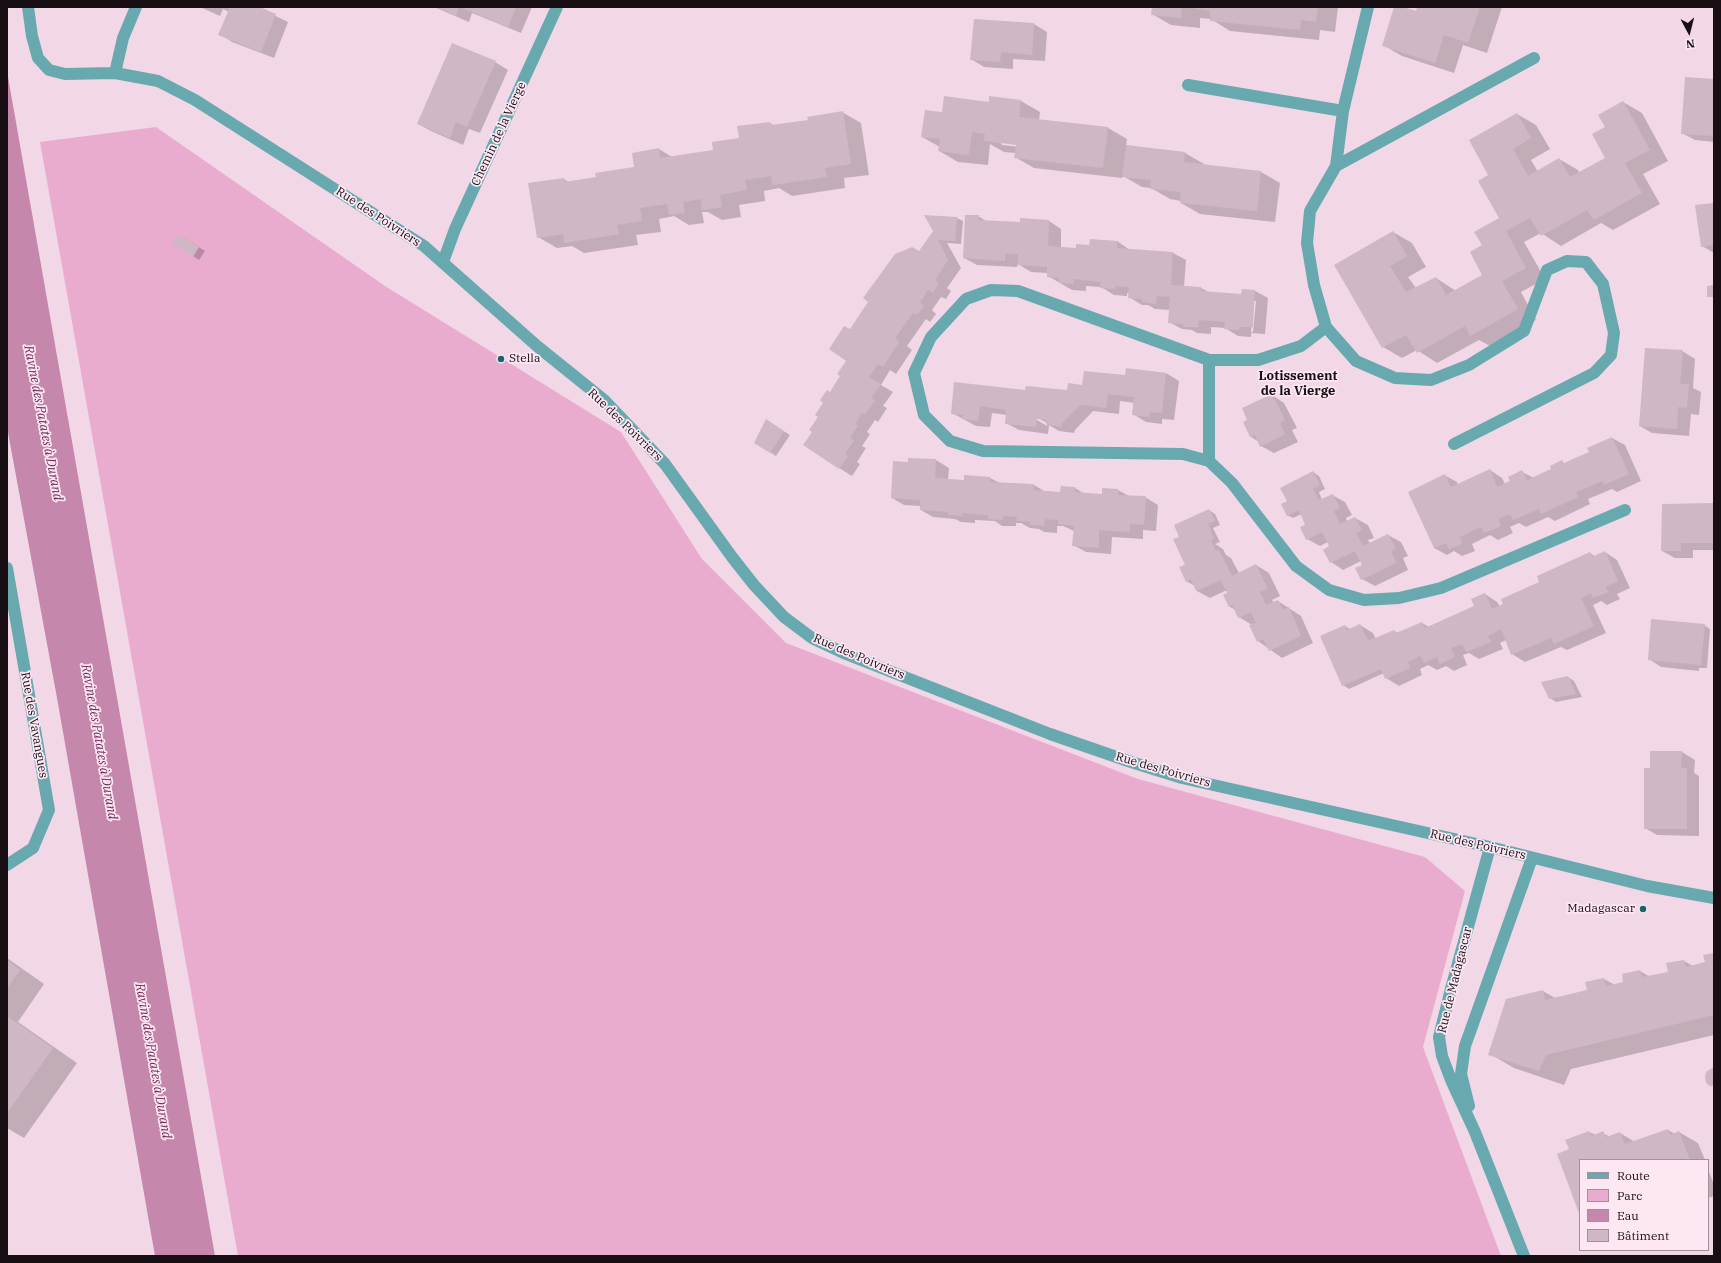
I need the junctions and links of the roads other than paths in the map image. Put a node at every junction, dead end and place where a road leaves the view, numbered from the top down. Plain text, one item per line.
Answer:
1 (28, 7) edge
2 (136, 7) edge
3 (557, 7) edge
4 (1368, 7) edge
5 (1534, 58) dead end
6 (115, 73) junction
7 (1188, 85) dead end
8 (1344, 111) junction
9 (1336, 166) junction
10 (443, 262) junction
11 (1326, 327) junction
12 (1209, 360) junction
13 (1454, 444) dead end
14 (1209, 461) junction
15 (1625, 510) dead end
16 (7, 568) edge
17 (1490, 848) junction
18 (1532, 858) junction
19 (7, 865) edge
20 (1714, 898) edge
21 (1475, 1132) junction
22 (1524, 1256) edge

1 - 6 street, Rue des Poivriers
2 - 6 street
3 - 10 street, Chemin de la Vierge
4 - 8 street
5 - 9 street
6 - 10 street, Rue des Poivriers
7 - 8 street
8 - 9 street
9 - 11 street
10 - 17 street, Rue des Poivriers
11 - 12 street
11 - 13 street
12 - 14 street
12 - 14 street
14 - 15 street
16 - 19 street, Rue des Vavangues
17 - 18 street, Rue des Poivriers
17 - 21 street, Rue de Madagascar
18 - 20 street, Rue des Poivriers
18 - 21 street, Rue de Madagascar
21 - 22 street, Rue de Madagascar

